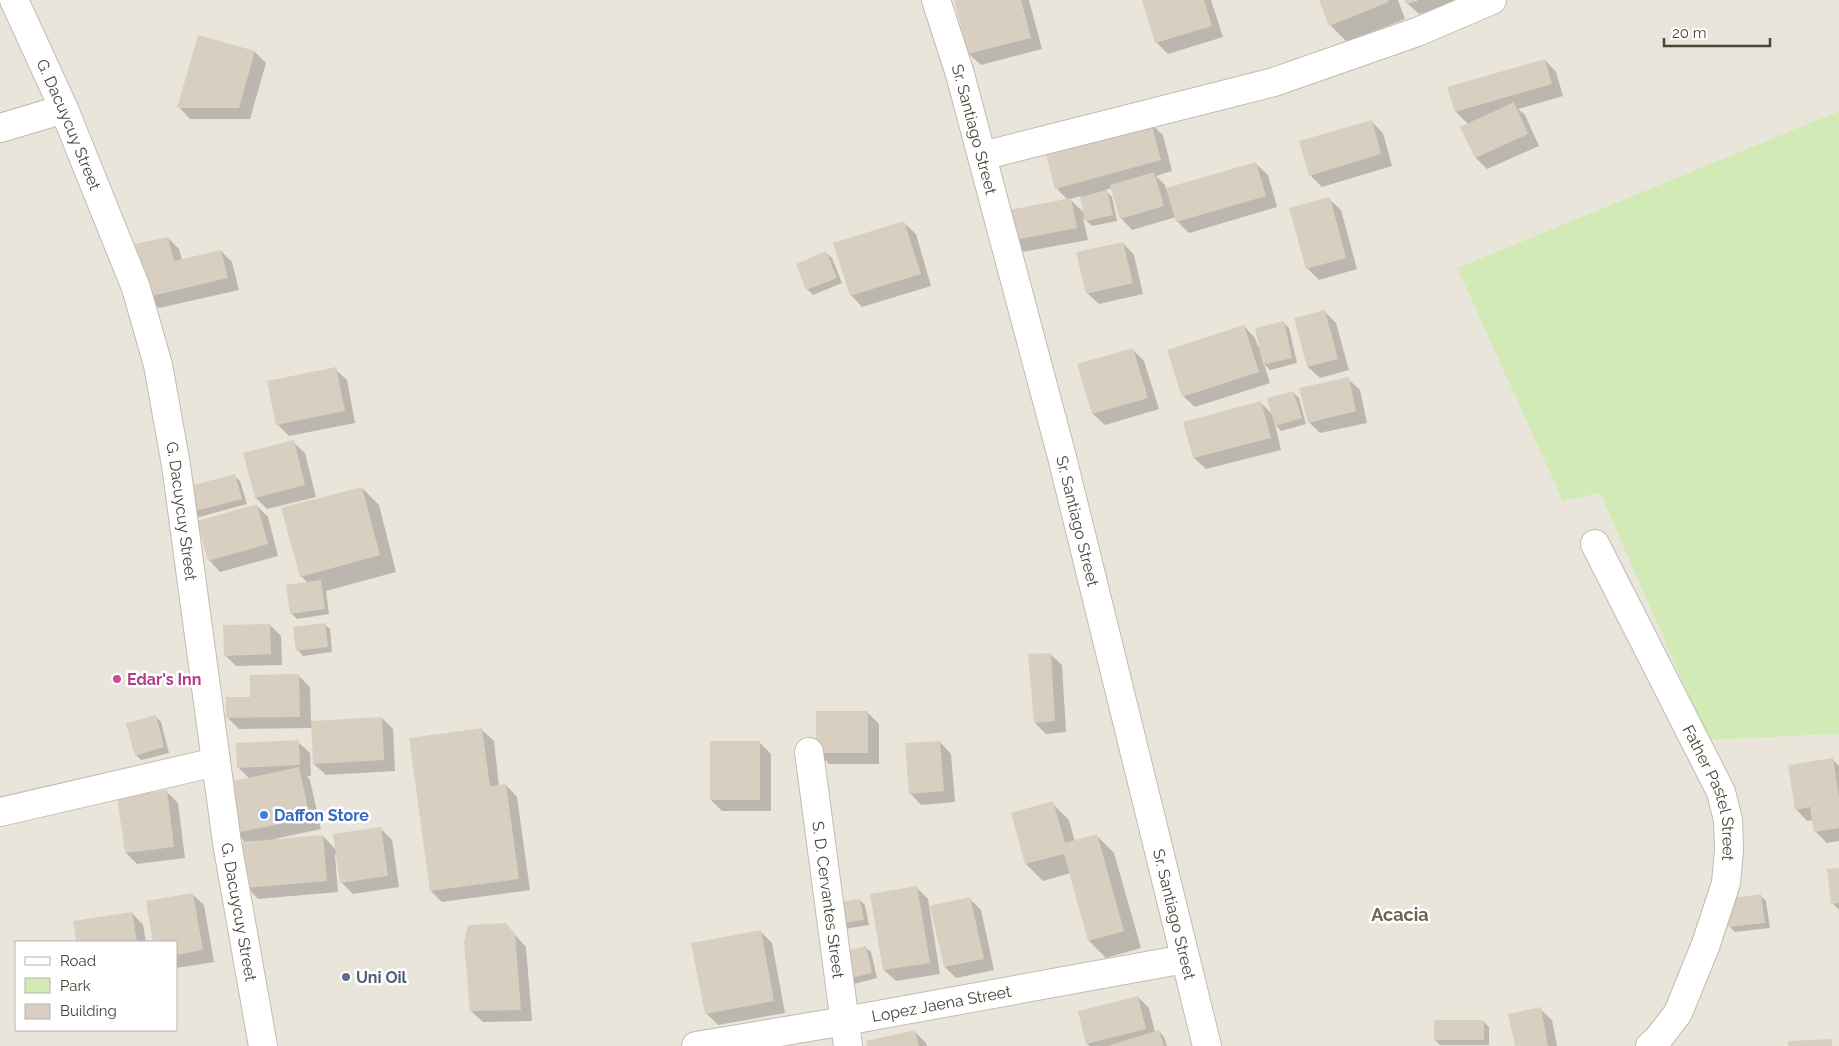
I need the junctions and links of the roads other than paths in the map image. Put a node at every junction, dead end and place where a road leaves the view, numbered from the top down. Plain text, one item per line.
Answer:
1 (14, 0) edge
2 (936, 0) edge
3 (1492, 0) edge
4 (64, 110) junction
5 (0, 128) edge
6 (982, 156) junction
7 (1595, 544) dead end
8 (809, 752) dead end
9 (216, 762) junction
10 (0, 812) edge
11 (1185, 958) junction
12 (846, 1033) edge
13 (263, 1046) edge
14 (696, 1046) edge
15 (1207, 1046) edge
16 (1650, 1046) edge

1 - 4 street, G. Dacuycuy Street
2 - 6 street, Sr. Santiago Street
3 - 6 street
4 - 5 street
4 - 9 street, G. Dacuycuy Street
6 - 11 street, Sr. Santiago Street
7 - 16 street, Father Pastel Street
8 - 12 street, S. D. Cervantes Street
9 - 10 street
9 - 13 street, G. Dacuycuy Street
11 - 12 street, Lopez Jaena Street
11 - 15 street, Sr. Santiago Street
12 - 14 street, Lopez Jaena Street

